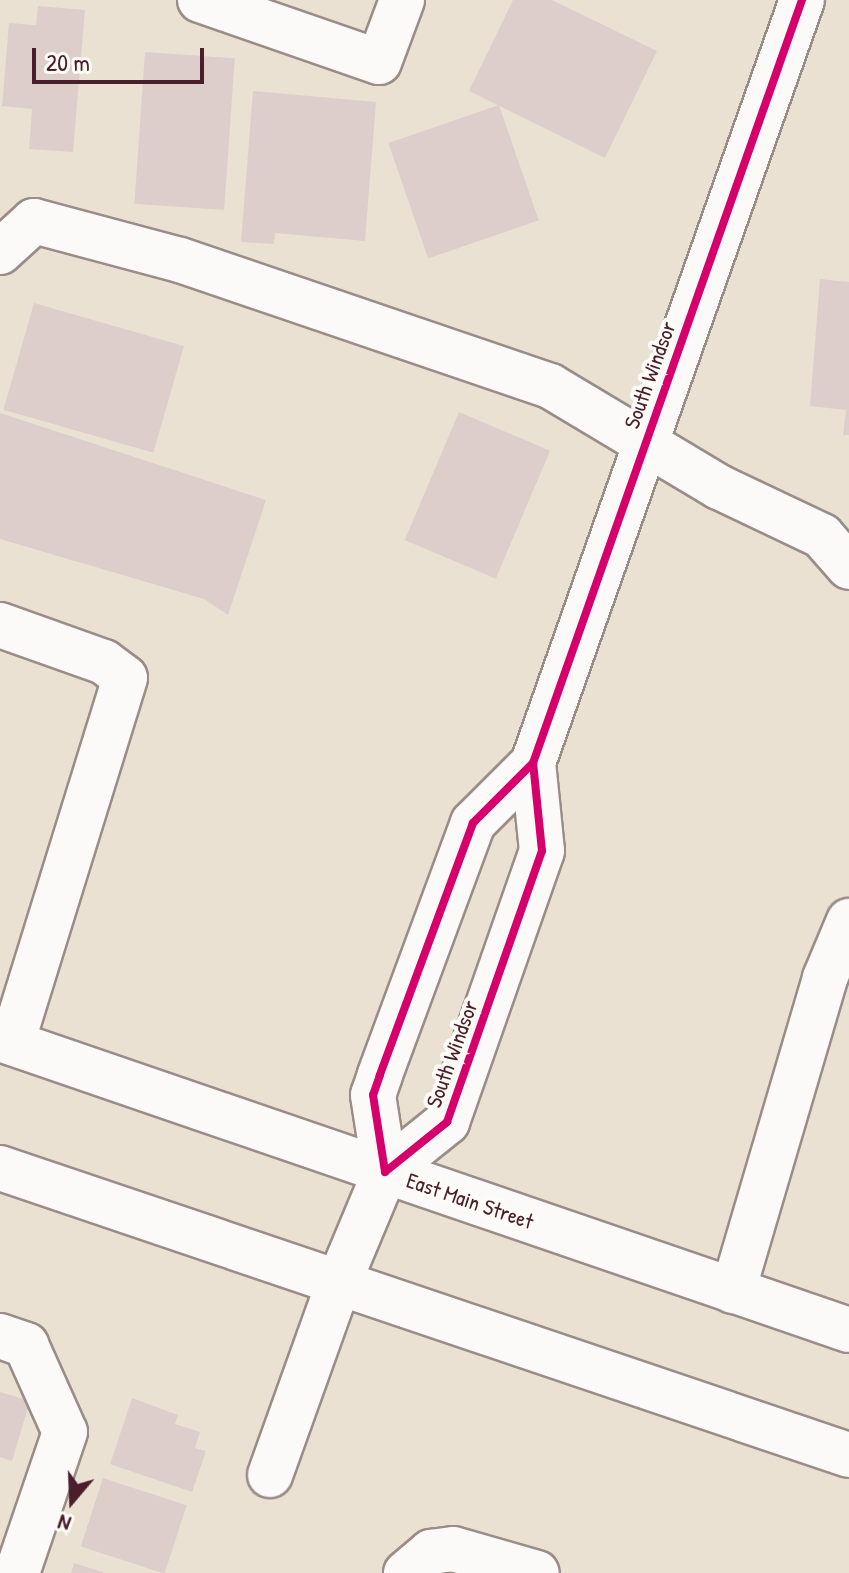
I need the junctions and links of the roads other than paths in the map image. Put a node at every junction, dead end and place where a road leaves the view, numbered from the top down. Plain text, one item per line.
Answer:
1 (200, 0) edge
2 (402, 0) edge
3 (802, 0) edge
4 (0, 252) edge
5 (645, 443) junction
6 (849, 567) edge
7 (0, 625) edge
8 (533, 763) junction
9 (849, 921) edge
10 (6, 1041) edge
11 (0, 1168) edge
12 (385, 1172) junction
13 (339, 1282) junction
14 (733, 1291) junction
15 (849, 1330) edge
16 (0, 1336) edge
17 (849, 1455) edge
18 (270, 1475) dead end
19 (419, 1563) edge
20 (17, 1573) edge
21 (537, 1573) edge

1 - 2 main road
3 - 5 main road, South Windsor
4 - 5 main road
5 - 6 main road
5 - 8 main road, South Windsor
7 - 10 main road
8 - 12 main road, South Windsor
8 - 12 main road, South Windsor
9 - 14 main road
10 - 12 main road, East Main Street
11 - 13 main road
12 - 13 main road, South Windsor
12 - 14 main road, East Main Street
13 - 17 main road
13 - 18 main road, South Windsor
14 - 15 main road, East Main Street
16 - 20 main road
19 - 21 main road

